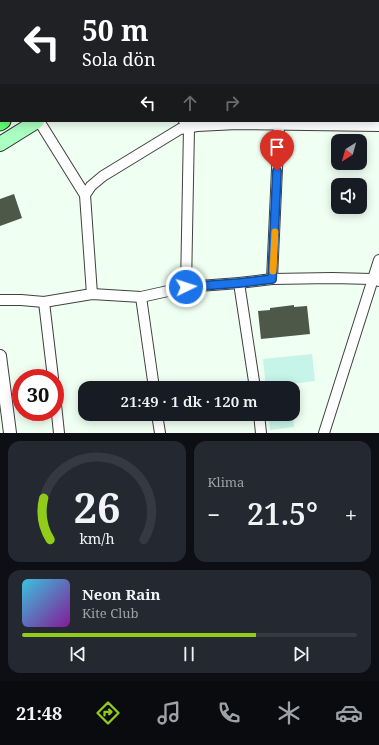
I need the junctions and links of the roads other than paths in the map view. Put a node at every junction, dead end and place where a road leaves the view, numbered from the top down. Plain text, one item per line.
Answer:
1 (36, 122) edge
2 (39, 122) edge
3 (333, 123) edge
4 (186, 124) edge
5 (279, 125) junction
6 (379, 126) edge
7 (0, 144) edge
8 (85, 194) junction
9 (379, 260) edge
10 (272, 279) junction
11 (376, 280) edge
12 (239, 283) junction
13 (186, 287) junction
14 (92, 294) junction
15 (141, 297) junction
16 (0, 300) edge
17 (44, 302) junction
18 (0, 356) edge
19 (52, 369) edge
20 (153, 381) edge
21 (254, 381) edge
22 (3, 400) edge
23 (58, 421) edge
24 (158, 421) edge
25 (260, 421) edge
26 (8, 433) edge
27 (59, 433) edge
28 (160, 433) edge
29 (261, 433) edge
30 (324, 433) edge

1 - 7 main road
2 - 8 street
3 - 5 street
3 - 6 street
4 - 5 street
4 - 8 street
4 - 13 street
5 - 10 street
8 - 14 street
9 - 11 street
10 - 11 street
10 - 12 street
11 - 30 street
12 - 13 street
12 - 21 street
13 - 15 street
14 - 15 street
14 - 17 street
15 - 20 street
16 - 17 street
17 - 19 street
18 - 22 street
22 - 26 street
23 - 27 street
24 - 28 street
25 - 29 street

